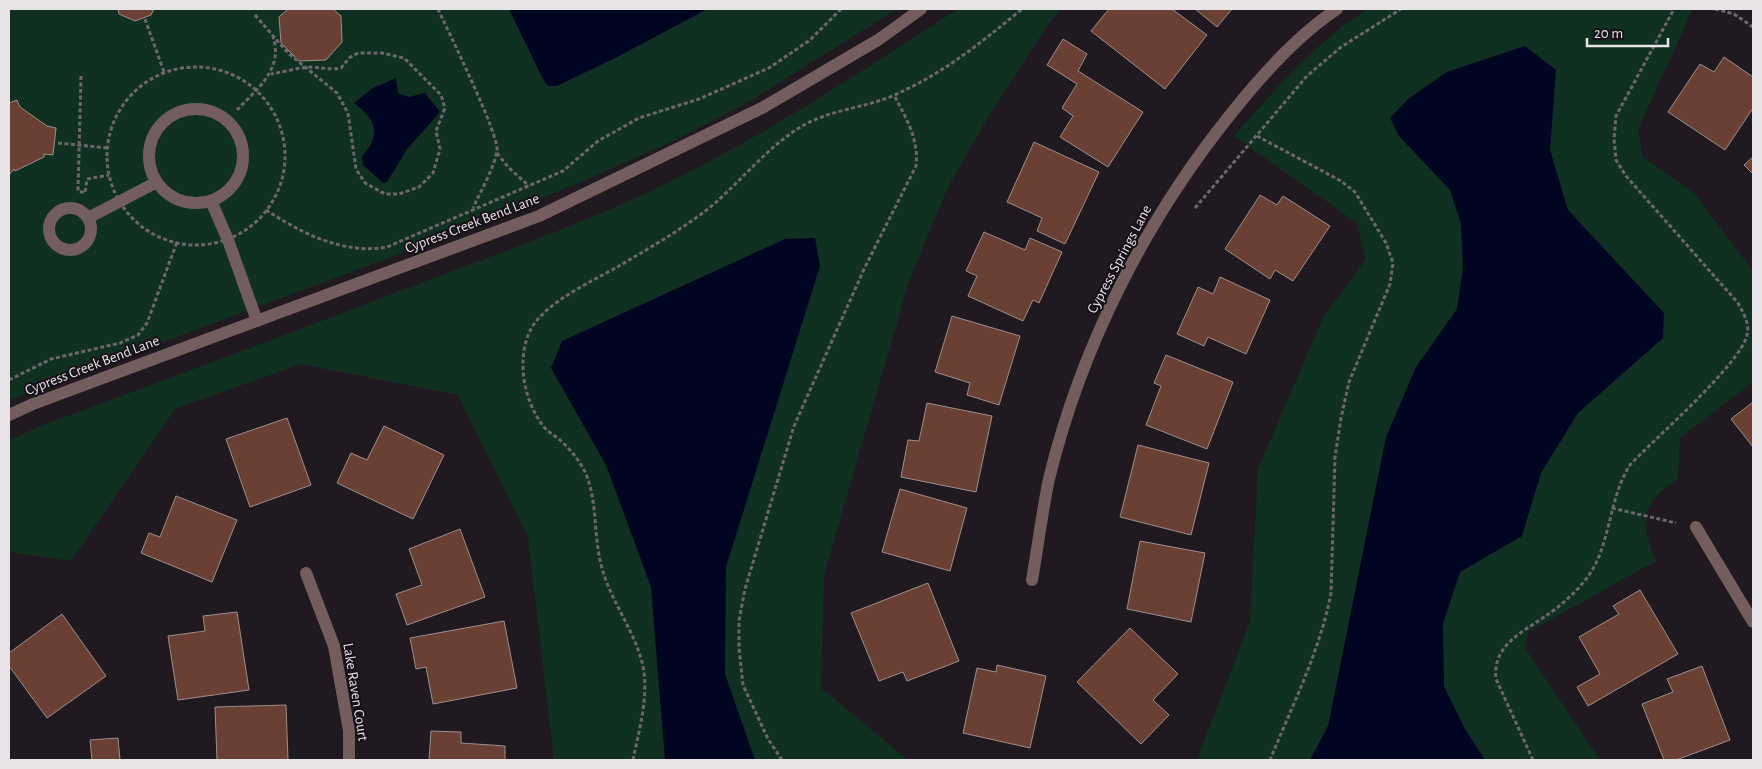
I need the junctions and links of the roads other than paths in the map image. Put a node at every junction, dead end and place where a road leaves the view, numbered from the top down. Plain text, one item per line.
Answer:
1 (921, 9) edge
2 (1337, 9) edge
3 (157, 182) junction
4 (211, 202) junction
5 (88, 218) dead end
6 (257, 321) junction
7 (9, 415) edge
8 (1696, 527) road end
9 (306, 573) dead end
10 (1032, 580) dead end
11 (1753, 622) edge
12 (349, 760) edge

1 - 6 street, Cypress Creek Bend Lane
2 - 10 street, Cypress Springs Lane
3 - 4 street
3 - 4 street
3 - 5 street
4 - 6 street
6 - 7 street, Cypress Creek Bend Lane
8 - 11 street
9 - 12 street, Lake Raven Court

